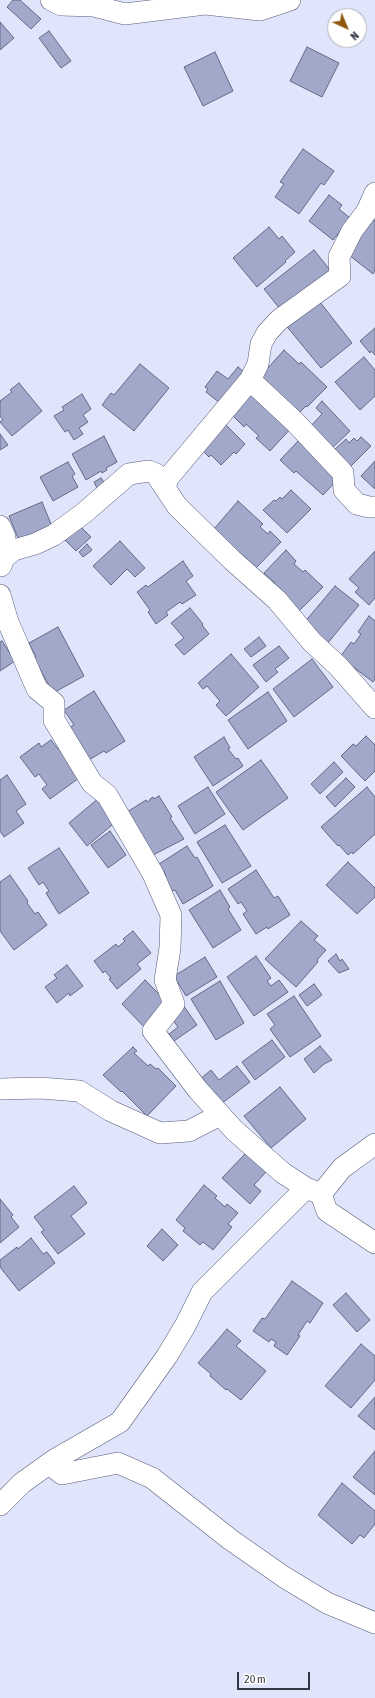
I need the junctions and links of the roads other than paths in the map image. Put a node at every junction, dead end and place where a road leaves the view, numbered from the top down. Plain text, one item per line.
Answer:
1 (51, 0) edge
2 (290, 0) edge
3 (375, 193) edge
4 (250, 380) junction
5 (165, 488) junction
6 (375, 506) edge
7 (0, 526) edge
8 (2, 564) edge
9 (0, 594) edge
10 (375, 708) edge
11 (0, 1089) edge
12 (220, 1115) junction
13 (375, 1144) edge
14 (314, 1191) junction
15 (375, 1243) edge
16 (49, 1464) junction
17 (0, 1505) edge
18 (375, 1623) edge

1 - 2 street
3 - 4 street
4 - 5 street
4 - 6 street
5 - 8 street
5 - 10 street
7 - 8 street
9 - 12 street
11 - 12 street
12 - 14 street
13 - 14 street
14 - 15 street
14 - 16 street
16 - 17 street
16 - 18 street

